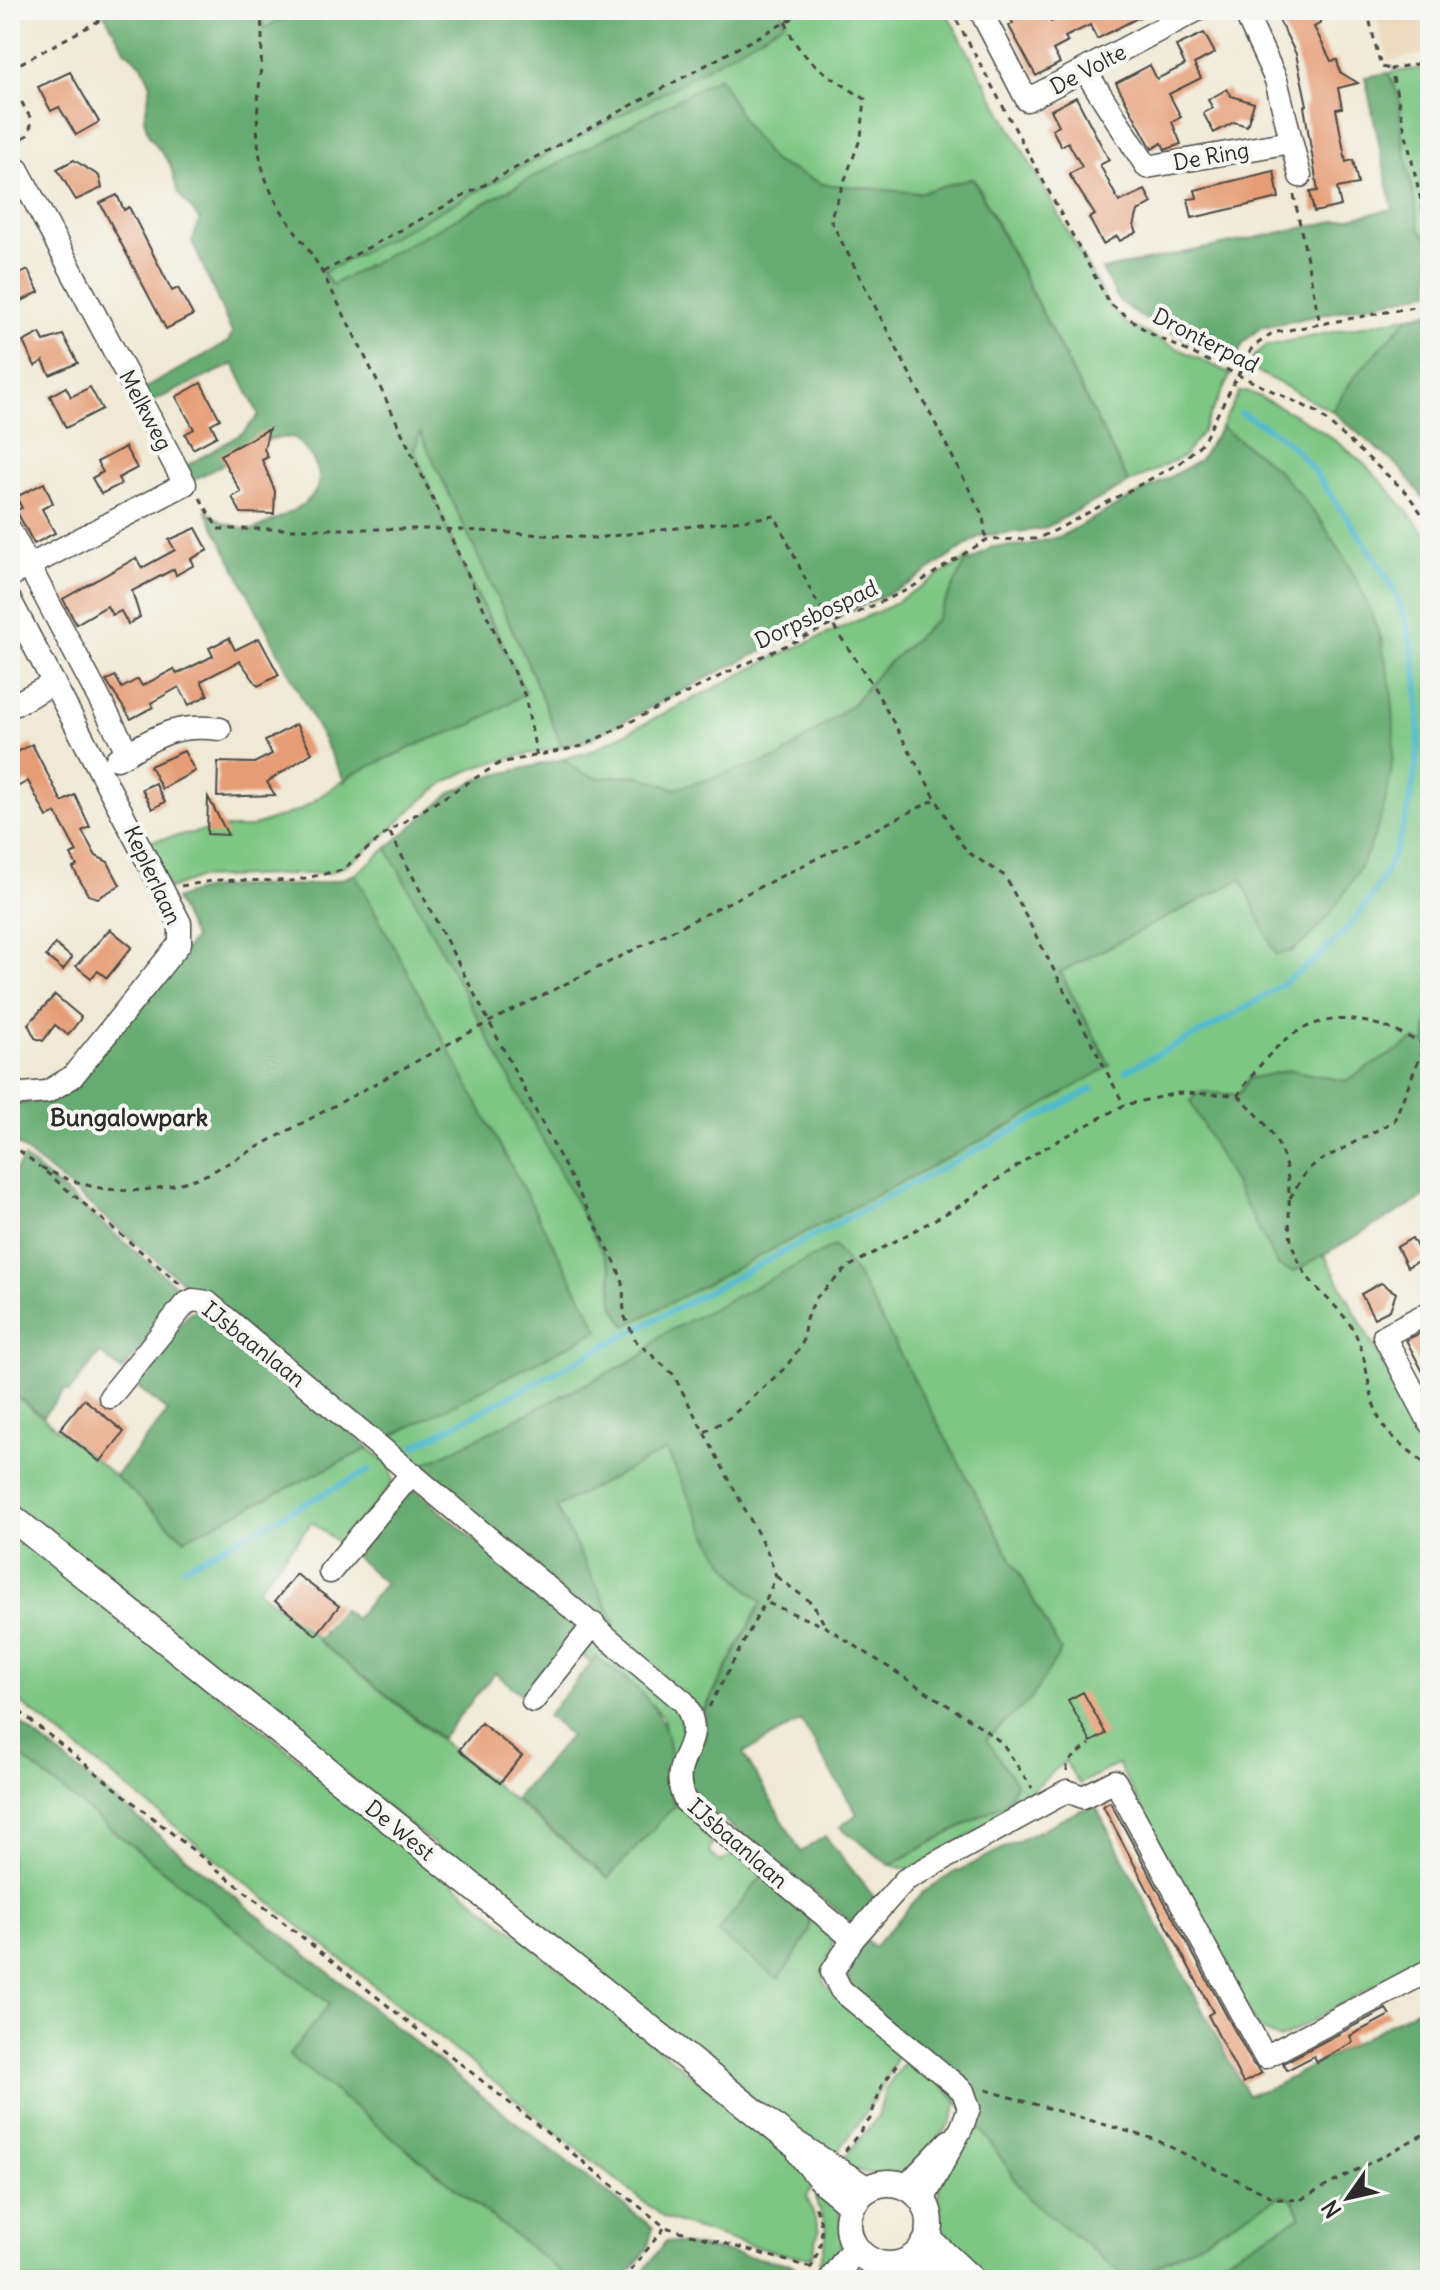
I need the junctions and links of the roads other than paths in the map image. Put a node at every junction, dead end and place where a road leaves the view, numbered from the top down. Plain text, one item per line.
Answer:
1 (980, 10) edge
2 (1197, 10) edge
3 (1244, 10) edge
4 (1086, 72) junction
5 (1291, 142) junction
6 (14, 172) edge
7 (1296, 182) road end
8 (10, 530) edge
9 (20, 571) edge
10 (10, 600) edge
11 (54, 683) junction
12 (10, 707) edge
13 (220, 729) dead end
14 (128, 753) junction
15 (100, 768) junction
16 (10, 1095) edge
17 (1430, 1312) edge
18 (110, 1397) dead end
19 (1430, 1423) edge
20 (412, 1473) junction
21 (10, 1516) edge
22 (330, 1572) dead end
23 (594, 1624) junction
24 (533, 1701) dead end
25 (853, 1939) junction
26 (1430, 1970) edge
27 (915, 2193) junction
28 (859, 2197) junction
29 (922, 2247) junction
30 (862, 2263) edge
31 (822, 2273) edge
32 (947, 2280) edge
33 (972, 2280) edge

1 - 4 street, De Volte
2 - 4 street, De Volte
3 - 5 street
4 - 5 street, De Ring
5 - 7 street
6 - 9 street, Melkweg
8 - 9 street
9 - 14 street
10 - 11 street, Keplerlaan
11 - 12 street
11 - 15 street, Keplerlaan
13 - 14 street
14 - 15 street
15 - 16 street, Keplerlaan
17 - 19 street
18 - 20 street, IJsbaanlaan
20 - 22 street
20 - 23 street, IJsbaanlaan
21 - 28 main road, De West
23 - 24 street
23 - 25 street, IJsbaanlaan
25 - 26 street
25 - 27 street
27 - 28 main road
27 - 29 main road
28 - 30 main road
29 - 30 main road
29 - 32 main road
29 - 33 main road
30 - 31 main road

